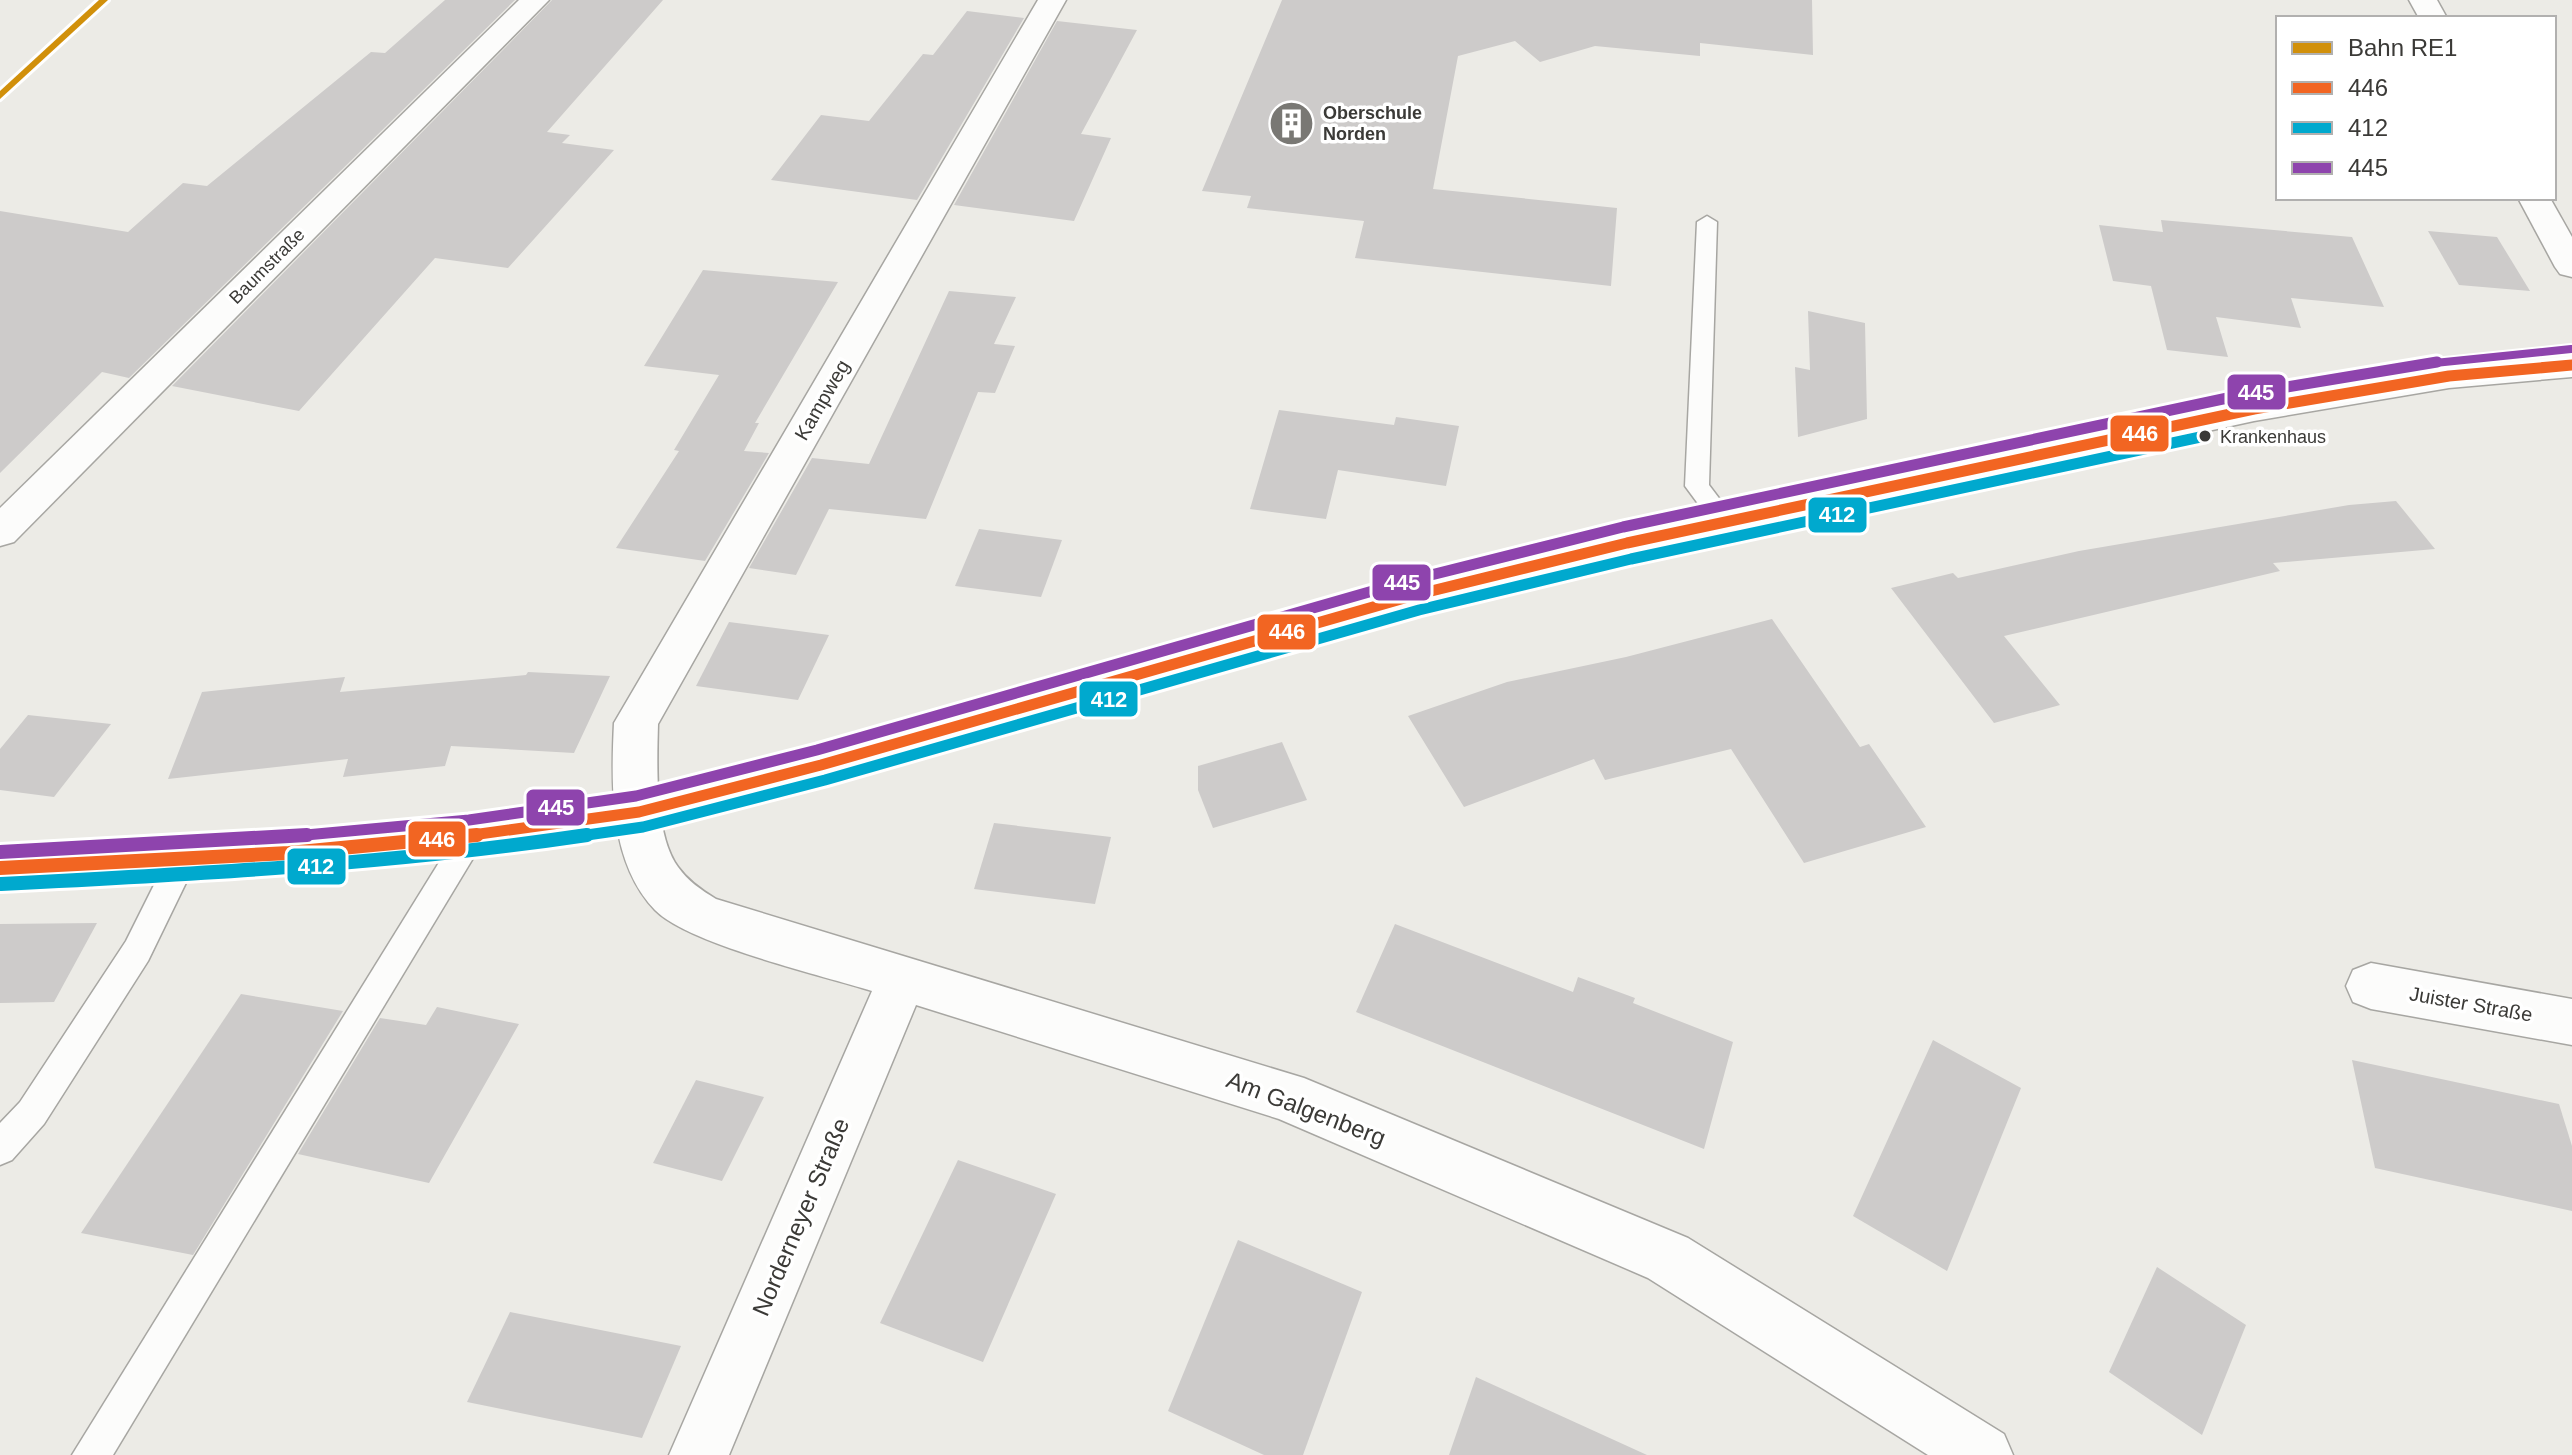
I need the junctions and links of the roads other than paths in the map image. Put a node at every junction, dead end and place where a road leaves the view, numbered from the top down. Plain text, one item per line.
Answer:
1 (535, 0) edge
2 (1052, 0) edge
3 (2535, 200) edge
4 (1707, 222) dead end
5 (2572, 267) edge
6 (2572, 365) edge
7 (1725, 522) junction
8 (0, 532) edge
9 (639, 812) junction
10 (471, 836) junction
11 (183, 858) junction
12 (0, 868) edge
13 (902, 979) junction
14 (2371, 986) dead end
15 (2572, 1022) edge
16 (0, 1148) edge
17 (91, 1455) edge
18 (699, 1455) edge
19 (1983, 1455) edge

1 - 8 street, Baumstraße
2 - 9 street, Kampweg
3 - 5 street
4 - 7 lane
6 - 7 street
7 - 9 street
9 - 10 street
9 - 13 street, Am Galgenberg
10 - 11 street
10 - 17 lane
11 - 12 street
11 - 16 lane
13 - 18 street, Norderneyer Straße
13 - 19 street, Am Galgenberg
14 - 15 street, Juister Straße

